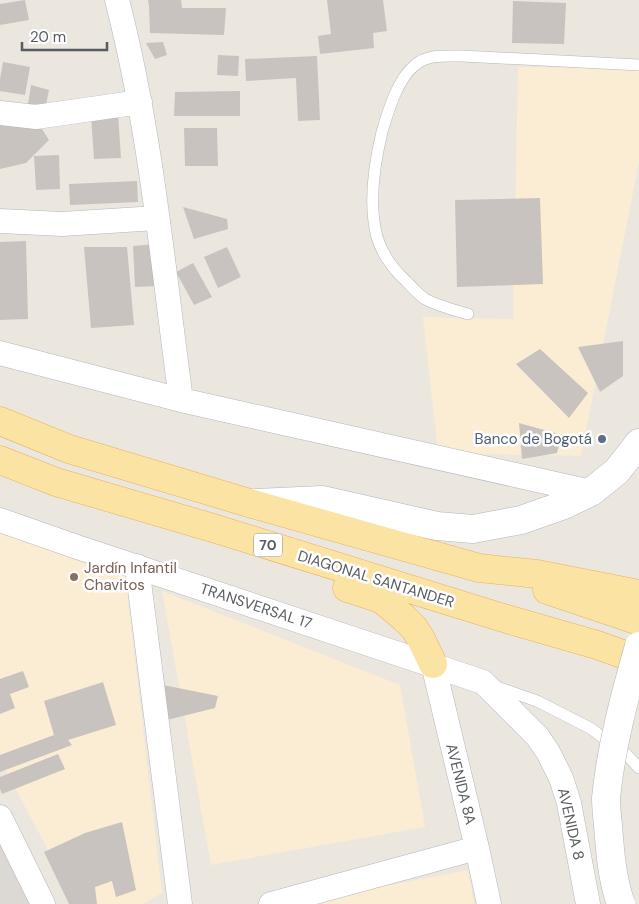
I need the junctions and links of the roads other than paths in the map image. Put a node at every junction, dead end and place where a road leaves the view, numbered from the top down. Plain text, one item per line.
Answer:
1 (116, 0) edge
2 (639, 65) edge
3 (140, 102) junction
4 (0, 113) edge
5 (157, 218) junction
6 (0, 221) edge
7 (468, 314) dead end
8 (0, 353) edge
9 (181, 400) junction
10 (0, 421) edge
11 (639, 443) edge
12 (0, 460) edge
13 (591, 492) junction
14 (249, 503) junction
15 (0, 520) edge
16 (213, 528) junction
17 (137, 566) junction
18 (479, 568) junction
19 (639, 594) edge
20 (639, 621) edge
21 (639, 646) edge
22 (639, 660) edge
23 (433, 664) junction
24 (483, 682) junction
25 (639, 768) edge
26 (0, 817) edge
27 (477, 848) junction
28 (43, 904) edge
29 (180, 904) edge
30 (271, 904) edge
31 (489, 904) edge
32 (588, 904) edge
33 (621, 904) edge

1 - 3 street
2 - 7 lane
3 - 4 street
3 - 5 street
5 - 6 street
5 - 9 street
8 - 9 street
9 - 13 street
10 - 14 main road, 70
11 - 13 street
12 - 16 main road, DIAGONAL SANTANDER / 70
13 - 14 street
14 - 18 main road, 70
15 - 17 street, TRANSVERSAL 17
16 - 22 main road, DIAGONAL SANTANDER / 70
16 - 23 main road
17 - 23 street, TRANSVERSAL 17
17 - 29 street
18 - 19 main road, 70
18 - 20 main road
21 - 33 street, bridge
23 - 24 street, TRANSVERSAL 17
23 - 27 street, AVENIDA 8A
24 - 25 lane
24 - 32 street, AVENIDA 8
26 - 28 street
27 - 30 street
27 - 31 street, AVENIDA 8A

